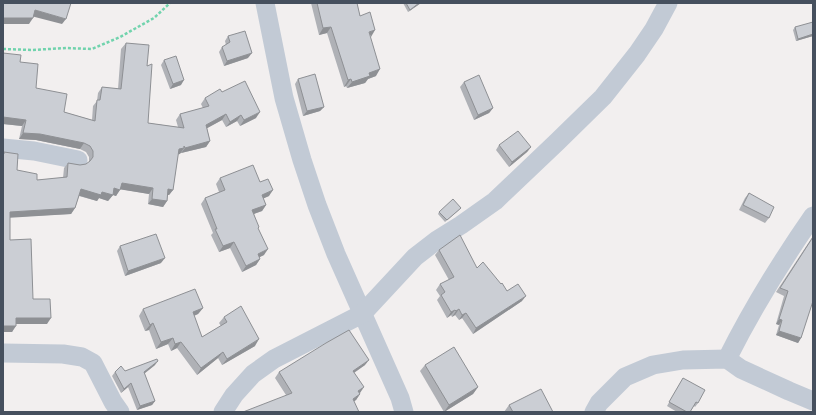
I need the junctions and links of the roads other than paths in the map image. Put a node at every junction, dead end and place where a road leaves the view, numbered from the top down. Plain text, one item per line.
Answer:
1 (265, 3) edge
2 (668, 3) edge
3 (3, 148) edge
4 (78, 160) dead end
5 (813, 216) edge
6 (362, 314) junction
7 (3, 354) edge
8 (727, 359) junction
9 (813, 400) edge
10 (120, 412) edge
11 (223, 412) edge
12 (404, 412) edge
13 (594, 412) edge

1 - 6 street
2 - 6 street
3 - 4 street
5 - 8 street
6 - 11 street
6 - 12 street
7 - 10 street
8 - 9 street
8 - 13 street

